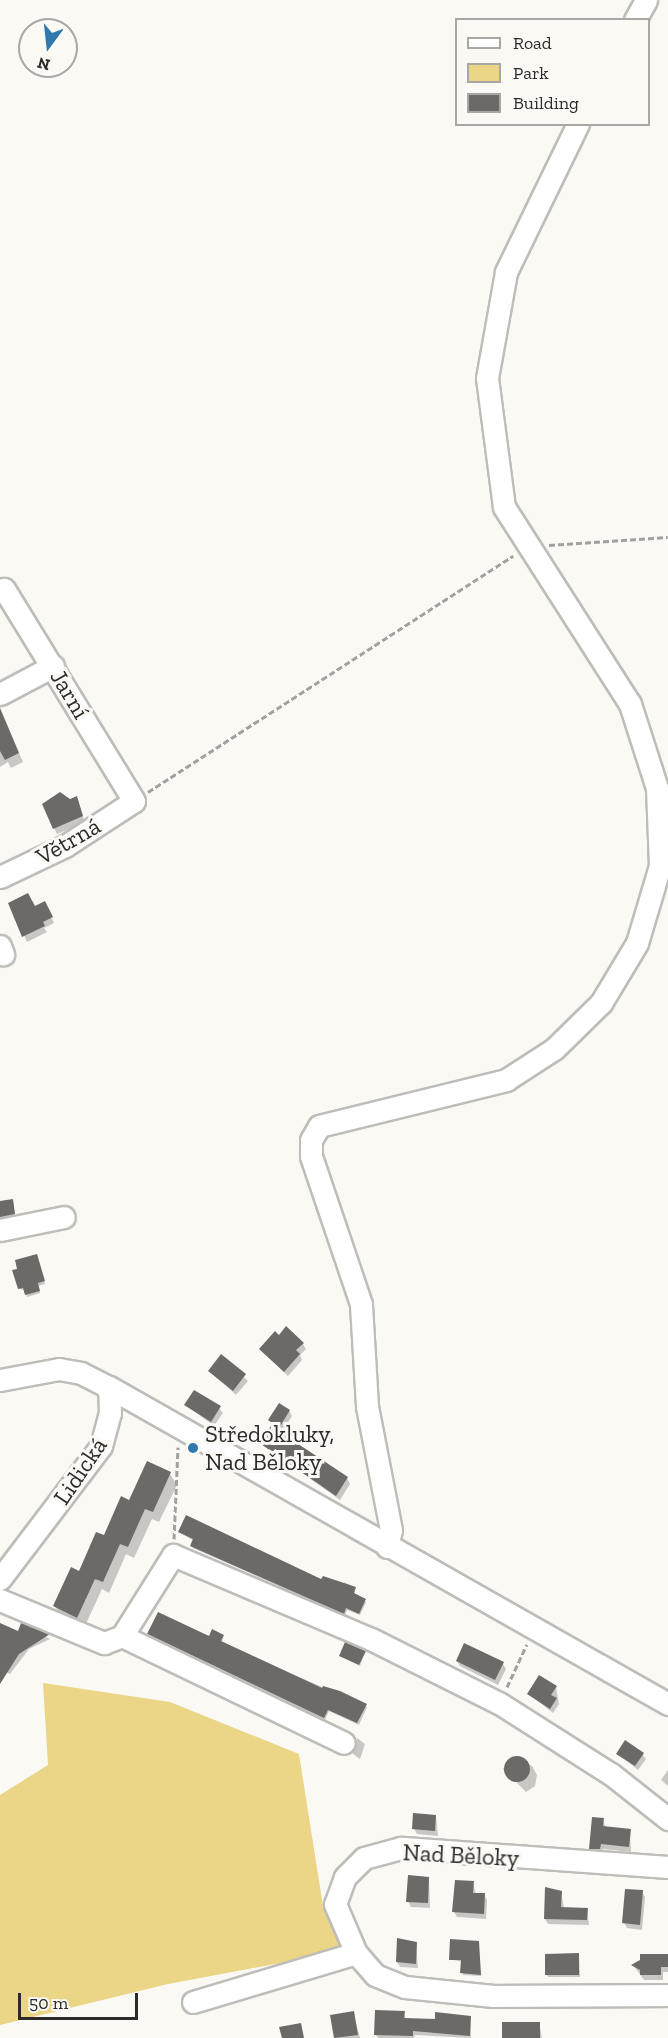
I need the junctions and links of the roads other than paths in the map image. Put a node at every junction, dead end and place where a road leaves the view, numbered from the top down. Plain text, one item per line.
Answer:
1 (646, 0) edge
2 (636, 18) edge
3 (577, 126) edge
4 (4, 589) dead end
5 (53, 666) junction
6 (0, 694) edge
7 (134, 801) joint
8 (0, 877) edge
9 (64, 1216) dead end
10 (0, 1230) edge
11 (0, 1380) edge
12 (109, 1387) junction
13 (387, 1547) junction
14 (0, 1579) edge
15 (0, 1600) edge
16 (122, 1636) junction
17 (668, 1704) edge
18 (344, 1743) dead end
19 (668, 1819) edge
20 (668, 1867) edge
21 (356, 1953) junction
22 (668, 1995) edge
23 (193, 2002) dead end

1 - 2 street
3 - 13 street
4 - 5 street, Jarní
5 - 6 street
5 - 7 street, Jarní
7 - 8 street, Větrná
9 - 10 street
11 - 12 street
12 - 13 street
12 - 14 street, Lidická
13 - 17 street
15 - 16 street
16 - 18 street
16 - 19 street
20 - 21 street, Nad Běloky
21 - 22 street, Nad Běloky
21 - 23 street

